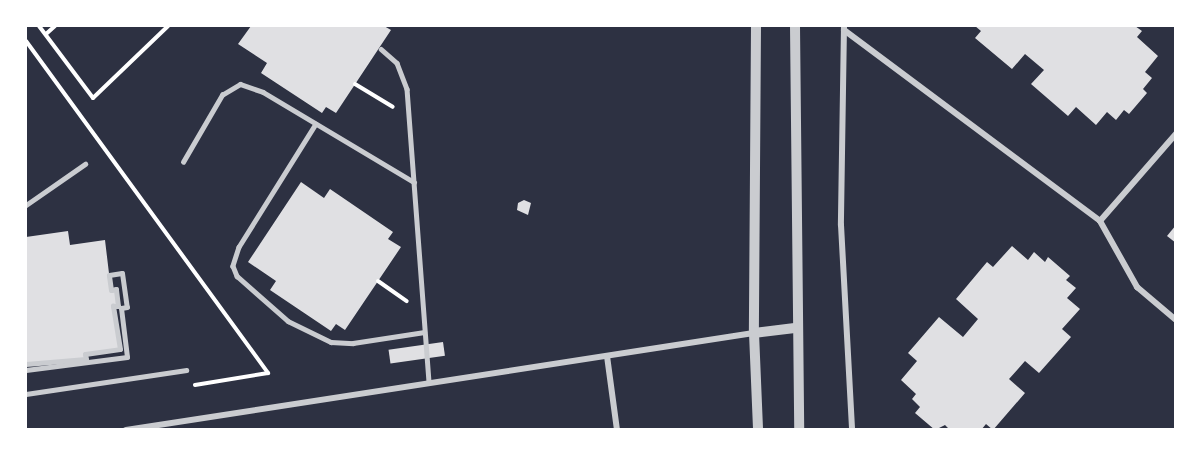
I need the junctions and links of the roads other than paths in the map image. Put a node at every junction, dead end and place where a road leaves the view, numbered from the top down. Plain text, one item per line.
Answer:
1 (756, 26) edge
2 (795, 26) edge
3 (844, 28) edge
4 (381, 50) dead end
5 (316, 124) junction
6 (1176, 134) edge
7 (183, 162) dead end
8 (85, 164) dead end
9 (414, 182) junction
10 (26, 205) edge
11 (1100, 221) junction
12 (1176, 320) edge
13 (795, 328) junction
14 (424, 332) junction
15 (754, 333) junction
16 (607, 356) junction
17 (26, 364) edge
18 (26, 370) edge
19 (184, 370) road end
20 (429, 382) junction
21 (26, 394) edge
22 (126, 429) edge
23 (617, 429) edge
24 (758, 429) edge
25 (799, 429) edge
26 (852, 429) edge

1 - 15 street
2 - 13 street
3 - 11 street
3 - 26 street
4 - 9 lane
5 - 7 lane
5 - 9 lane
5 - 14 lane
6 - 11 street
8 - 10 lane
9 - 14 lane
11 - 12 street
13 - 15 street
13 - 25 street
14 - 20 lane
15 - 16 street
15 - 24 street
16 - 20 street
16 - 23 street
17 - 18 street
19 - 21 lane
20 - 22 street

